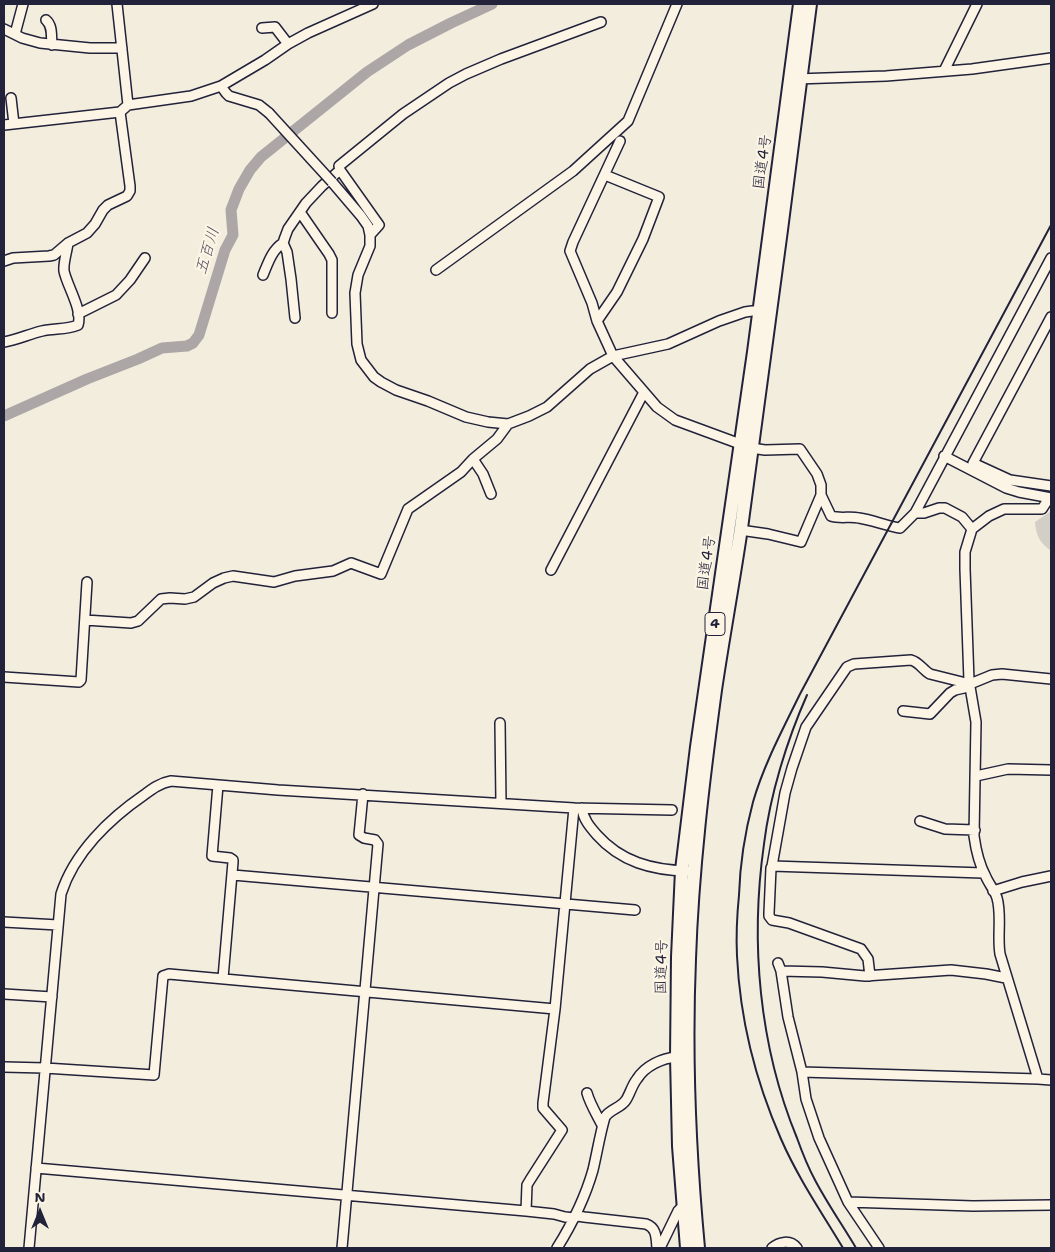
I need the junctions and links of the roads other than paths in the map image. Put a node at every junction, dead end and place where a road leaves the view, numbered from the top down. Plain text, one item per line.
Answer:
1 (23, 4) edge
2 (117, 4) edge
3 (373, 4) edge
4 (677, 4) edge
5 (800, 4) edge
6 (810, 4) edge
7 (977, 4) edge
8 (46, 20) dead end
9 (601, 22) dead end
10 (262, 28) dead end
11 (4, 29) edge
12 (15, 34) junction
13 (288, 44) junction
14 (52, 45) junction
15 (122, 48) junction
16 (1051, 58) edge
17 (944, 71) junction
18 (796, 79) junction
19 (221, 86) junction
20 (11, 98) dead end
21 (128, 105) junction
22 (120, 112) junction
23 (14, 124) junction
24 (4, 125) edge
25 (620, 141) dead end
26 (340, 170) junction
27 (605, 175) junction
28 (300, 212) junction
29 (370, 235) junction
30 (283, 243) junction
31 (68, 244) junction
32 (145, 258) dead end
33 (1051, 258) edge
34 (4, 261) edge
35 (436, 270) dead end
36 (263, 275) dead end
37 (759, 312) junction
38 (332, 313) dead end
39 (78, 314) junction
40 (1051, 317) edge
41 (295, 318) dead end
42 (597, 321) junction
43 (4, 342) edge
44 (612, 356) junction
45 (644, 392) junction
46 (508, 424) junction
47 (746, 447) junction
48 (944, 456) junction
49 (473, 459) junction
50 (972, 466) junction
51 (1051, 486) edge
52 (491, 494) dead end
53 (821, 495) junction
54 (1050, 498) edge
55 (915, 513) junction
56 (972, 528) junction
57 (740, 530) junction
58 (552, 570) dead end
59 (87, 582) dead end
60 (85, 620) junction
61 (4, 677) edge
62 (1051, 678) edge
63 (970, 684) junction
64 (903, 712) dead end
65 (500, 722) dead end
66 (1051, 770) edge
67 (976, 776) junction
68 (218, 785) junction
69 (362, 794) junction
70 (501, 803) junction
71 (578, 808) junction
72 (672, 810) dead end
73 (920, 822) dead end
74 (974, 830) junction
75 (772, 866) junction
76 (689, 871) junction
77 (983, 873) junction
78 (233, 875) junction
79 (1051, 876) edge
80 (374, 888) junction
81 (993, 890) junction
82 (565, 904) junction
83 (635, 910) dead end
84 (4, 922) edge
85 (58, 925) junction
86 (870, 976) junction
87 (223, 978) junction
88 (1006, 978) junction
89 (365, 991) junction
90 (4, 994) edge
91 (52, 997) junction
92 (555, 1009) junction
93 (677, 1058) junction
94 (4, 1067) edge
95 (45, 1068) junction
96 (802, 1072) junction
97 (1038, 1079) junction
98 (1051, 1080) edge
99 (587, 1093) dead end
100 (602, 1125) junction
101 (36, 1168) junction
102 (346, 1195) junction
103 (848, 1202) junction
104 (1051, 1204) edge
105 (683, 1206) junction
106 (526, 1211) junction
107 (574, 1218) junction
108 (29, 1248) edge
109 (342, 1248) edge
110 (557, 1248) edge
111 (656, 1248) edge
112 (660, 1248) edge
113 (687, 1248) edge
114 (698, 1248) edge
115 (772, 1248) edge
116 (796, 1248) edge
117 (879, 1248) edge

1 - 12 street
2 - 15 street
3 - 13 street
4 - 35 street
5 - 18 highway, 国道4号 / 4
6 - 18 highway, 国道4号 / 4
7 - 17 street
8 - 14 street
9 - 26 street
10 - 13 street
11 - 12 street
12 - 14 street
13 - 19 street
14 - 15 street
15 - 21 street
16 - 17 street
17 - 18 street
18 - 37 highway, 国道4号 / 4
18 - 47 highway, 国道4号 / 4
19 - 21 street
19 - 29 street, bridge
20 - 23 street
21 - 22 street
22 - 23 street
22 - 31 street
23 - 24 street
25 - 27 street
26 - 28 street
26 - 29 street
27 - 42 street
27 - 42 street
28 - 30 street
28 - 38 street
29 - 46 street
30 - 36 street
30 - 41 street
31 - 34 street
31 - 39 street
32 - 39 street
33 - 48 street
37 - 44 street
37 - 47 highway, 国道4号 / 4
39 - 43 street
40 - 50 street
42 - 44 street
44 - 45 street
44 - 46 street
45 - 47 street
45 - 58 street
46 - 49 street
47 - 53 street
47 - 57 highway, 国道4号 / 4
47 - 76 highway, 国道4号 / 4
48 - 50 street
48 - 55 street
49 - 52 street
49 - 60 street
50 - 51 street
50 - 54 street
53 - 55 street
53 - 57 street
54 - 56 street
55 - 56 street
56 - 63 street
57 - 76 highway, 国道4号 / 4
59 - 60 street
60 - 61 street
62 - 63 street
63 - 64 street
63 - 67 street
63 - 75 street
65 - 70 street
66 - 67 street
67 - 74 street
68 - 69 street
68 - 78 street
68 - 85 street
69 - 70 street
69 - 80 street
70 - 71 street
71 - 72 street
71 - 76 street
71 - 82 street
73 - 74 street
74 - 77 street
75 - 77 street
75 - 86 street
76 - 93 highway, 国道4号 / 4
76 - 114 highway, 国道4号 / 4
77 - 81 street
78 - 80 street
78 - 87 street
79 - 81 street
80 - 82 street
80 - 89 street
81 - 88 street
82 - 83 street
82 - 92 street
84 - 85 street
85 - 91 street
86 - 88 street
86 - 96 street
87 - 89 street
87 - 95 street
88 - 97 street
89 - 92 street
89 - 102 street
90 - 91 street
91 - 95 street
92 - 106 street
93 - 100 street
93 - 105 highway, 国道4号 / 4
94 - 95 street
95 - 101 street
96 - 97 street
96 - 103 street
97 - 98 street
99 - 100 street
100 - 107 street
101 - 102 street
101 - 108 street
102 - 106 street
102 - 109 street
103 - 104 street
103 - 117 street
105 - 112 street
105 - 113 highway, 国道4号 / 4
106 - 107 street
107 - 110 street
107 - 111 street
115 - 116 street

